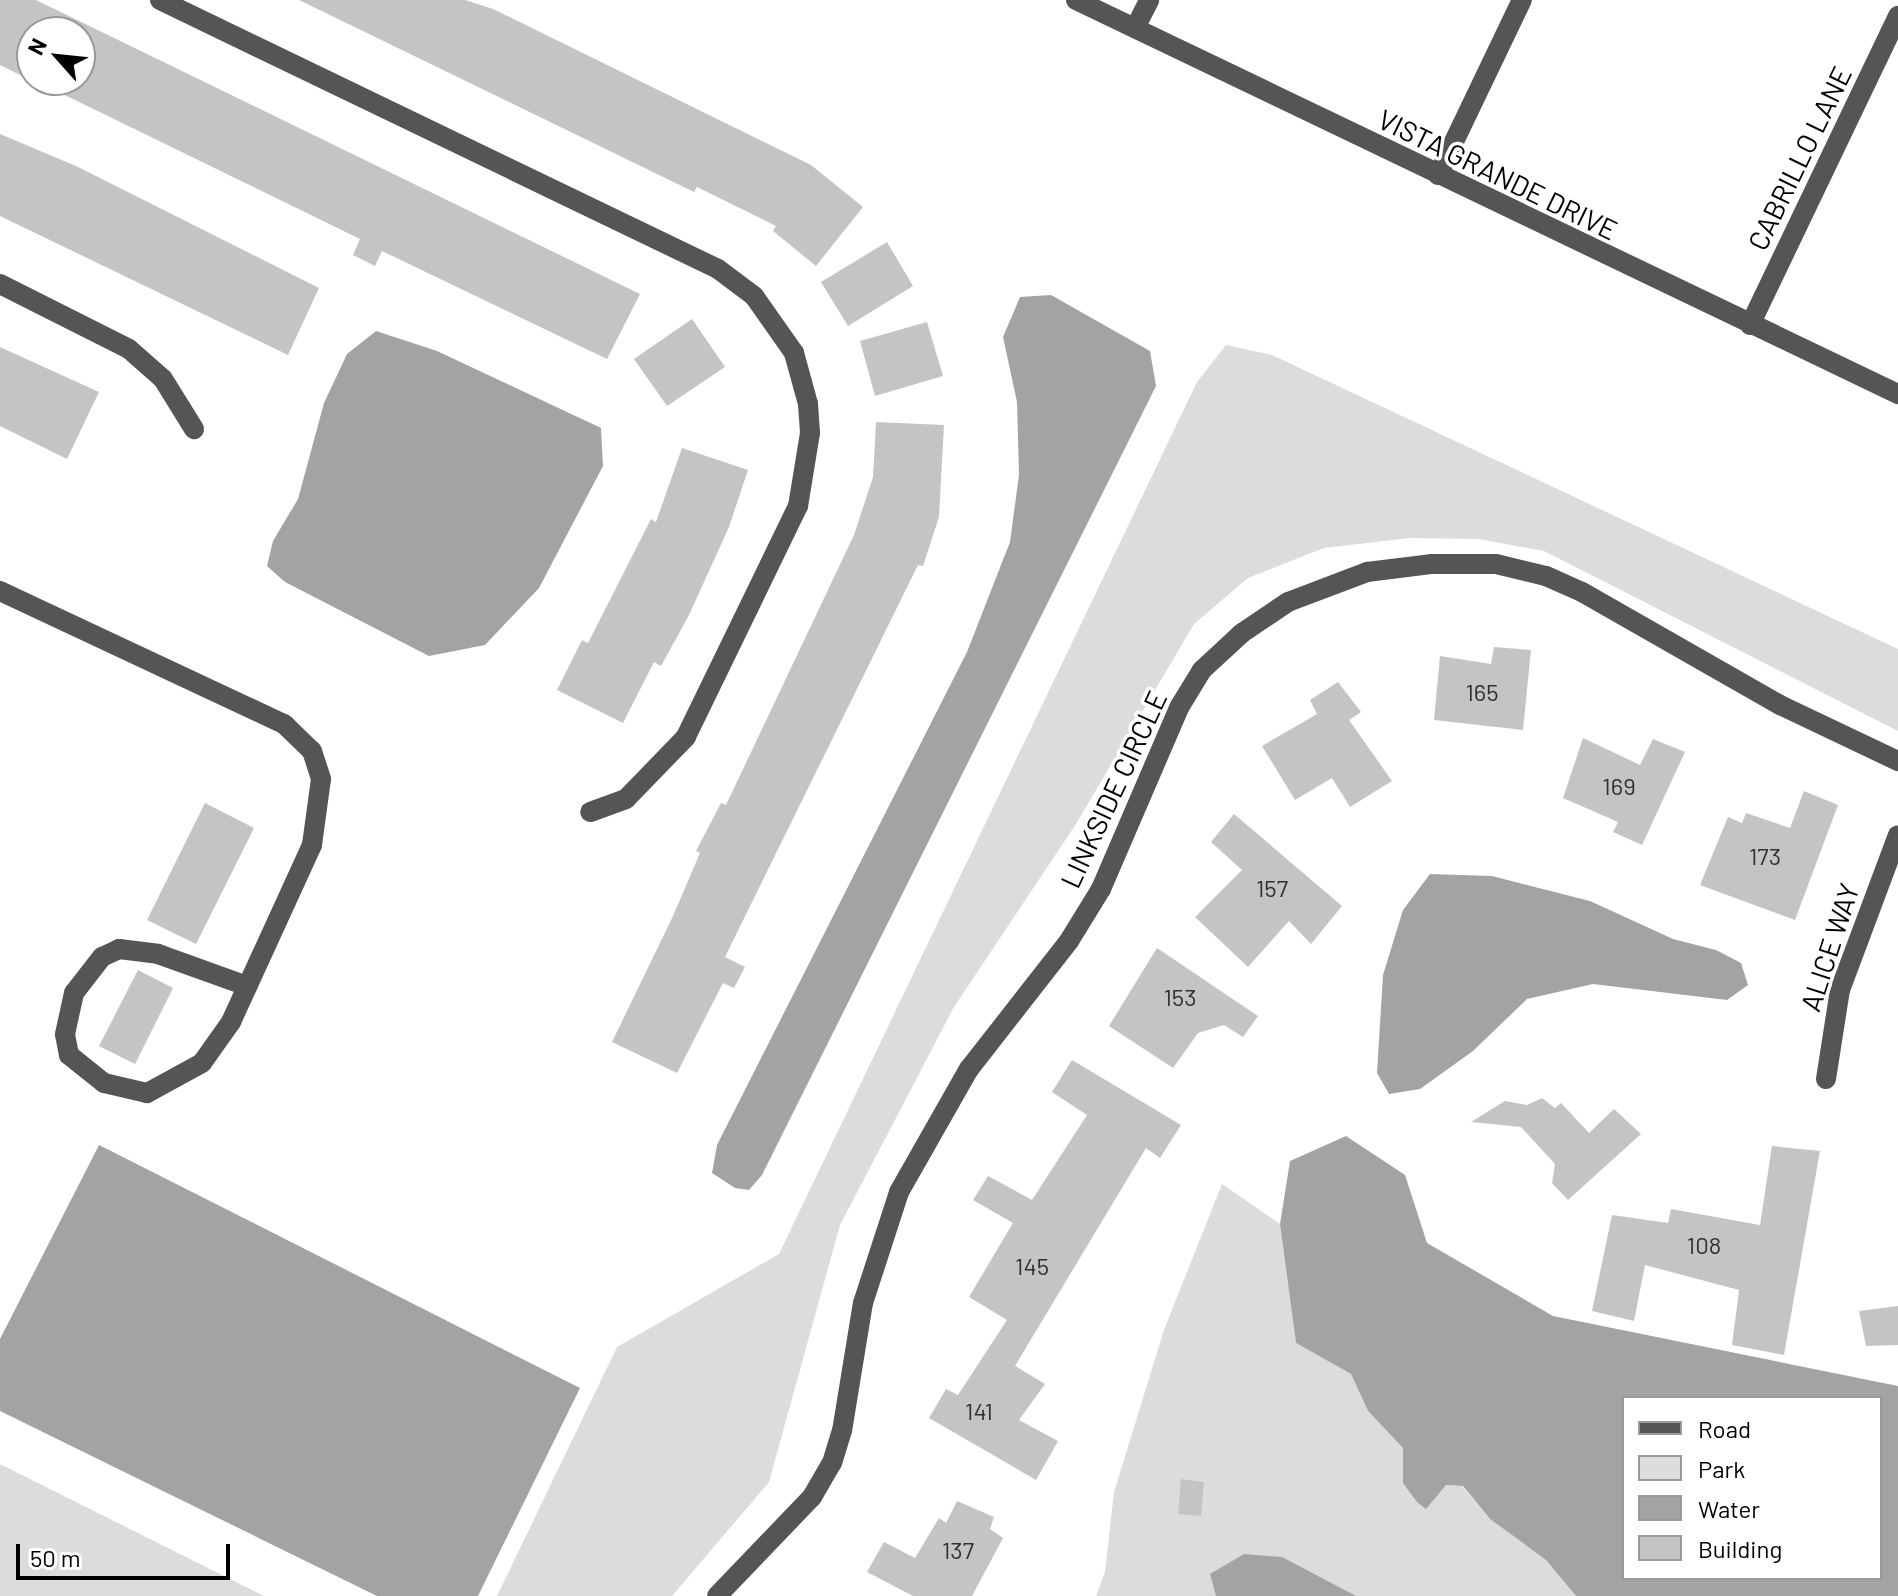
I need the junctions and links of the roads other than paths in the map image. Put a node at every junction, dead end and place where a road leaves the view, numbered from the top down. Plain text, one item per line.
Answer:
1 (160, 0) edge
2 (1076, 0) edge
3 (1149, 0) edge
4 (1522, 0) edge
5 (1898, 16) edge
6 (1135, 28) junction
7 (1438, 175) junction
8 (0, 284) edge
9 (1750, 325) junction
10 (1898, 394) edge
11 (194, 429) dead end
12 (0, 591) edge
13 (1898, 761) edge
14 (590, 812) dead end
15 (1898, 835) edge
16 (247, 986) junction
17 (1826, 1079) dead end
18 (717, 1596) edge

1 - 14 street
2 - 6 street, VISTA GRANDE DRIVE
3 - 6 street
4 - 7 street
5 - 9 street, CABRILLO LANE
6 - 7 street, VISTA GRANDE DRIVE
7 - 9 street, VISTA GRANDE DRIVE
8 - 11 street
9 - 10 street, VISTA GRANDE DRIVE
12 - 16 street
13 - 18 street, LINKSIDE CIRCLE
15 - 17 street, ALICE WAY
16 - 16 street

